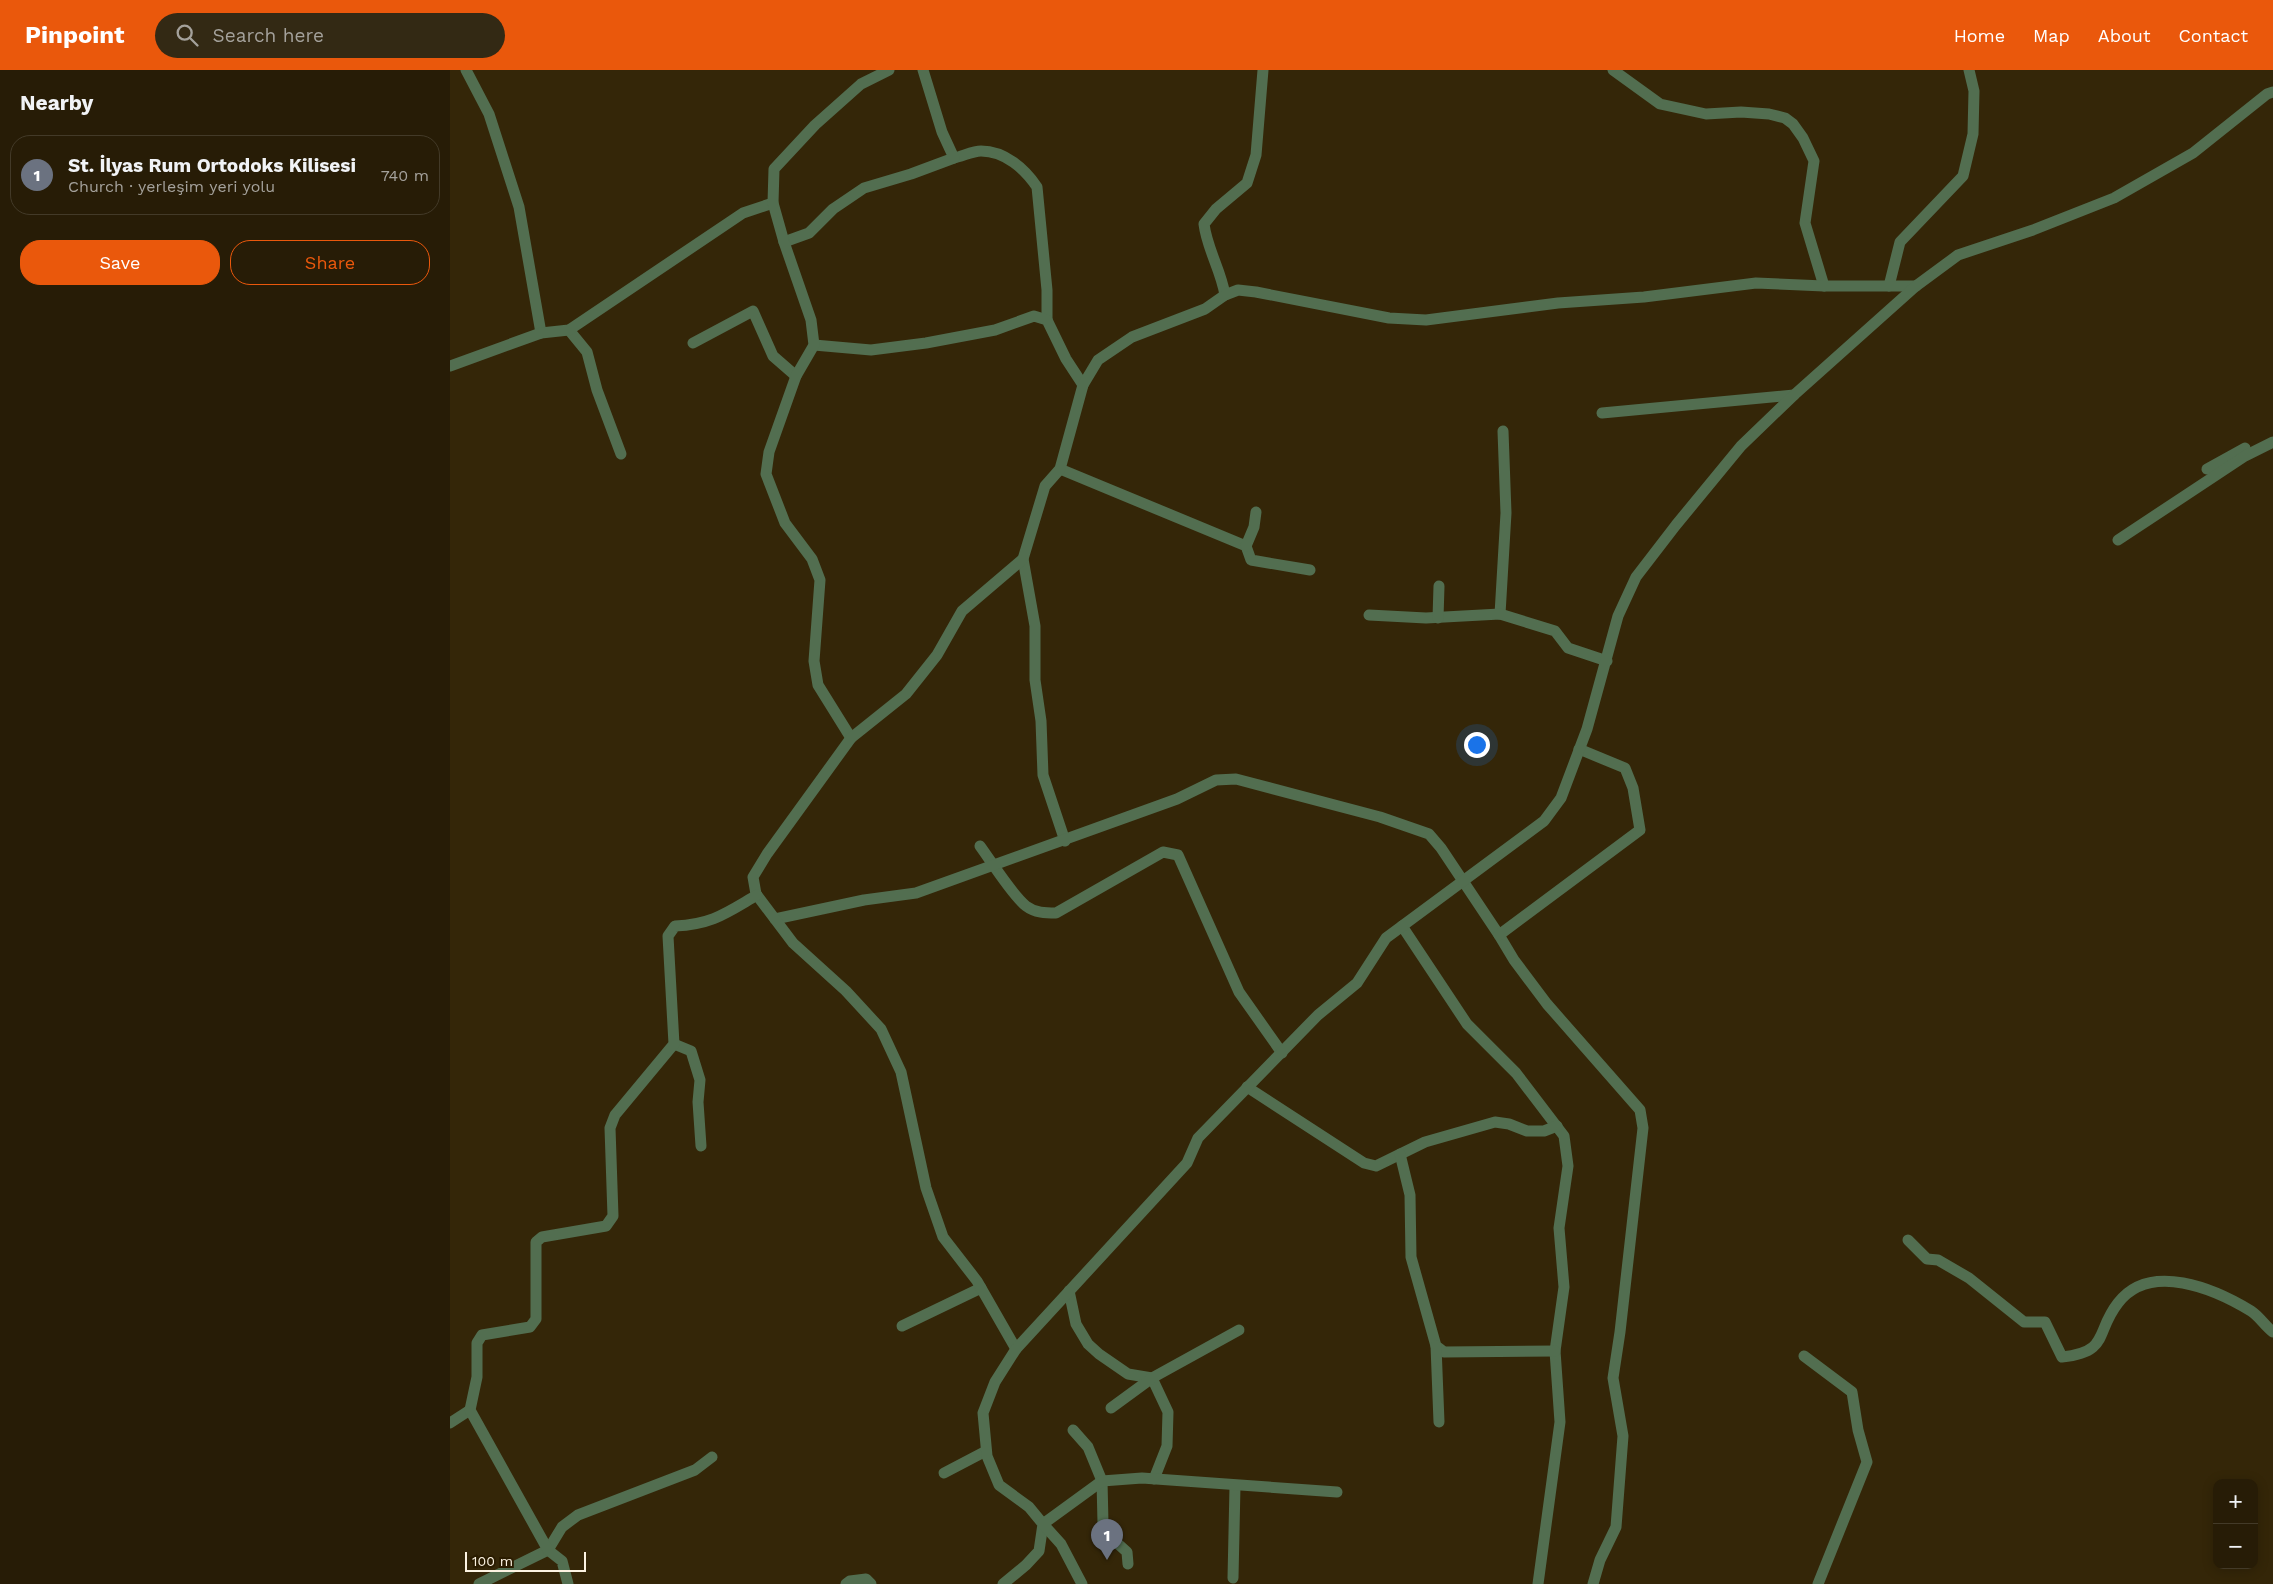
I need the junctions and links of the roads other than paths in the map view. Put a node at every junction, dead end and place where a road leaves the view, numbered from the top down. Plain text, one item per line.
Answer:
1 (466, 70) edge
2 (889, 70) edge
3 (923, 70) edge
4 (1263, 70) edge
5 (1613, 70) edge
6 (1969, 70) edge
7 (867, 75) edge
8 (2273, 92) edge
9 (954, 158) junction
10 (773, 203) junction
11 (784, 242) junction
12 (1824, 286) junction
13 (1889, 286) junction
14 (1916, 286) junction
15 (1225, 295) junction
16 (1047, 320) junction
17 (569, 330) junction
18 (541, 332) junction
19 (694, 343) dead end
20 (814, 345) junction
21 (450, 366) edge
22 (796, 376) junction
23 (1083, 385) junction
24 (1794, 395) junction
25 (1602, 413) dead end
26 (1503, 432) dead end
27 (2273, 434) edge
28 (2273, 442) edge
29 (621, 454) dead end
30 (1060, 469) junction
31 (2207, 469) dead end
32 (1256, 512) dead end
33 (2118, 540) dead end
34 (1246, 546) junction
35 (1023, 558) junction
36 (1310, 570) dead end
37 (1439, 586) dead end
38 (1500, 614) junction
39 (1369, 615) dead end
40 (1438, 618) junction
41 (1607, 661) junction
42 (851, 738) junction
43 (1579, 749) junction
44 (1065, 841) junction
45 (980, 846) dead end
46 (994, 866) junction
47 (1463, 882) junction
48 (756, 894) junction
49 (774, 919) junction
50 (1402, 926) junction
51 (1499, 935) junction
52 (674, 1044) junction
53 (1282, 1053) junction
54 (1248, 1087) junction
55 (1557, 1126) junction
56 (702, 1146) dead end
57 (1400, 1154) junction
58 (1908, 1240) dead end
59 (981, 1288) junction
60 (1069, 1291) junction
61 (902, 1326) dead end
62 (1239, 1330) dead end
63 (2273, 1332) edge
64 (1436, 1346) junction
65 (1016, 1349) junction
66 (1556, 1351) junction
67 (1804, 1356) dead end
68 (1152, 1378) junction
69 (1110, 1408) dead end
70 (470, 1410) junction
71 (1439, 1422) dead end
72 (450, 1423) edge
73 (1073, 1430) dead end
74 (986, 1450) junction
75 (712, 1457) dead end
76 (944, 1473) dead end
77 (1154, 1479) junction
78 (1102, 1481) junction
79 (1235, 1486) junction
80 (1337, 1492) dead end
81 (1043, 1524) junction
82 (548, 1550) junction
83 (1128, 1564) dead end
84 (1233, 1578) dead end
85 (492, 1581) edge
86 (478, 1584) edge
87 (568, 1584) edge
88 (846, 1584) edge
89 (871, 1584) edge
90 (1003, 1584) edge
91 (1082, 1584) edge
92 (1538, 1584) edge
93 (1593, 1584) edge
94 (1818, 1584) edge

1 - 18 street
2 - 7 street
3 - 9 street
4 - 15 street
5 - 12 street
6 - 13 street
7 - 10 street
8 - 14 street
9 - 11 street
9 - 16 street
10 - 11 street
10 - 17 street
11 - 20 street
12 - 13 street
12 - 15 street
13 - 14 street
14 - 24 street
15 - 23 street
16 - 20 street
16 - 23 street
17 - 18 street
17 - 29 street
18 - 21 street
19 - 22 street
20 - 22 street
22 - 42 street
23 - 30 street
24 - 25 street
24 - 41 street
26 - 38 street
27 - 31 street
28 - 33 street
30 - 34 street
30 - 35 street
32 - 34 street
34 - 36 street
35 - 42 street
35 - 44 street
37 - 40 street
38 - 40 street
38 - 41 street
39 - 40 street
41 - 43 street
42 - 48 street
43 - 47 street
43 - 51 street
44 - 46 street
44 - 47 street
45 - 46 street
46 - 49 street
46 - 53 street
47 - 50 street
47 - 51 street
48 - 49 street
48 - 52 street
49 - 59 street
50 - 53 street
50 - 55 street
51 - 93 street
52 - 56 street
52 - 70 street
53 - 54 street
54 - 57 street
54 - 60 street
55 - 57 street
55 - 66 street
57 - 64 street
58 - 63 street
59 - 61 street
59 - 65 street
60 - 65 street
60 - 68 street
62 - 68 street
64 - 66 street
64 - 71 street
65 - 74 street
66 - 92 street
67 - 94 street
68 - 69 street
68 - 77 street
70 - 72 street
70 - 82 street
73 - 78 street
74 - 76 street
74 - 81 street
75 - 82 street
77 - 78 street
77 - 79 street
78 - 81 street
78 - 83 street
79 - 80 street
79 - 84 street
81 - 90 street
81 - 91 street
82 - 85 street
82 - 87 street
85 - 86 street
88 - 89 street

